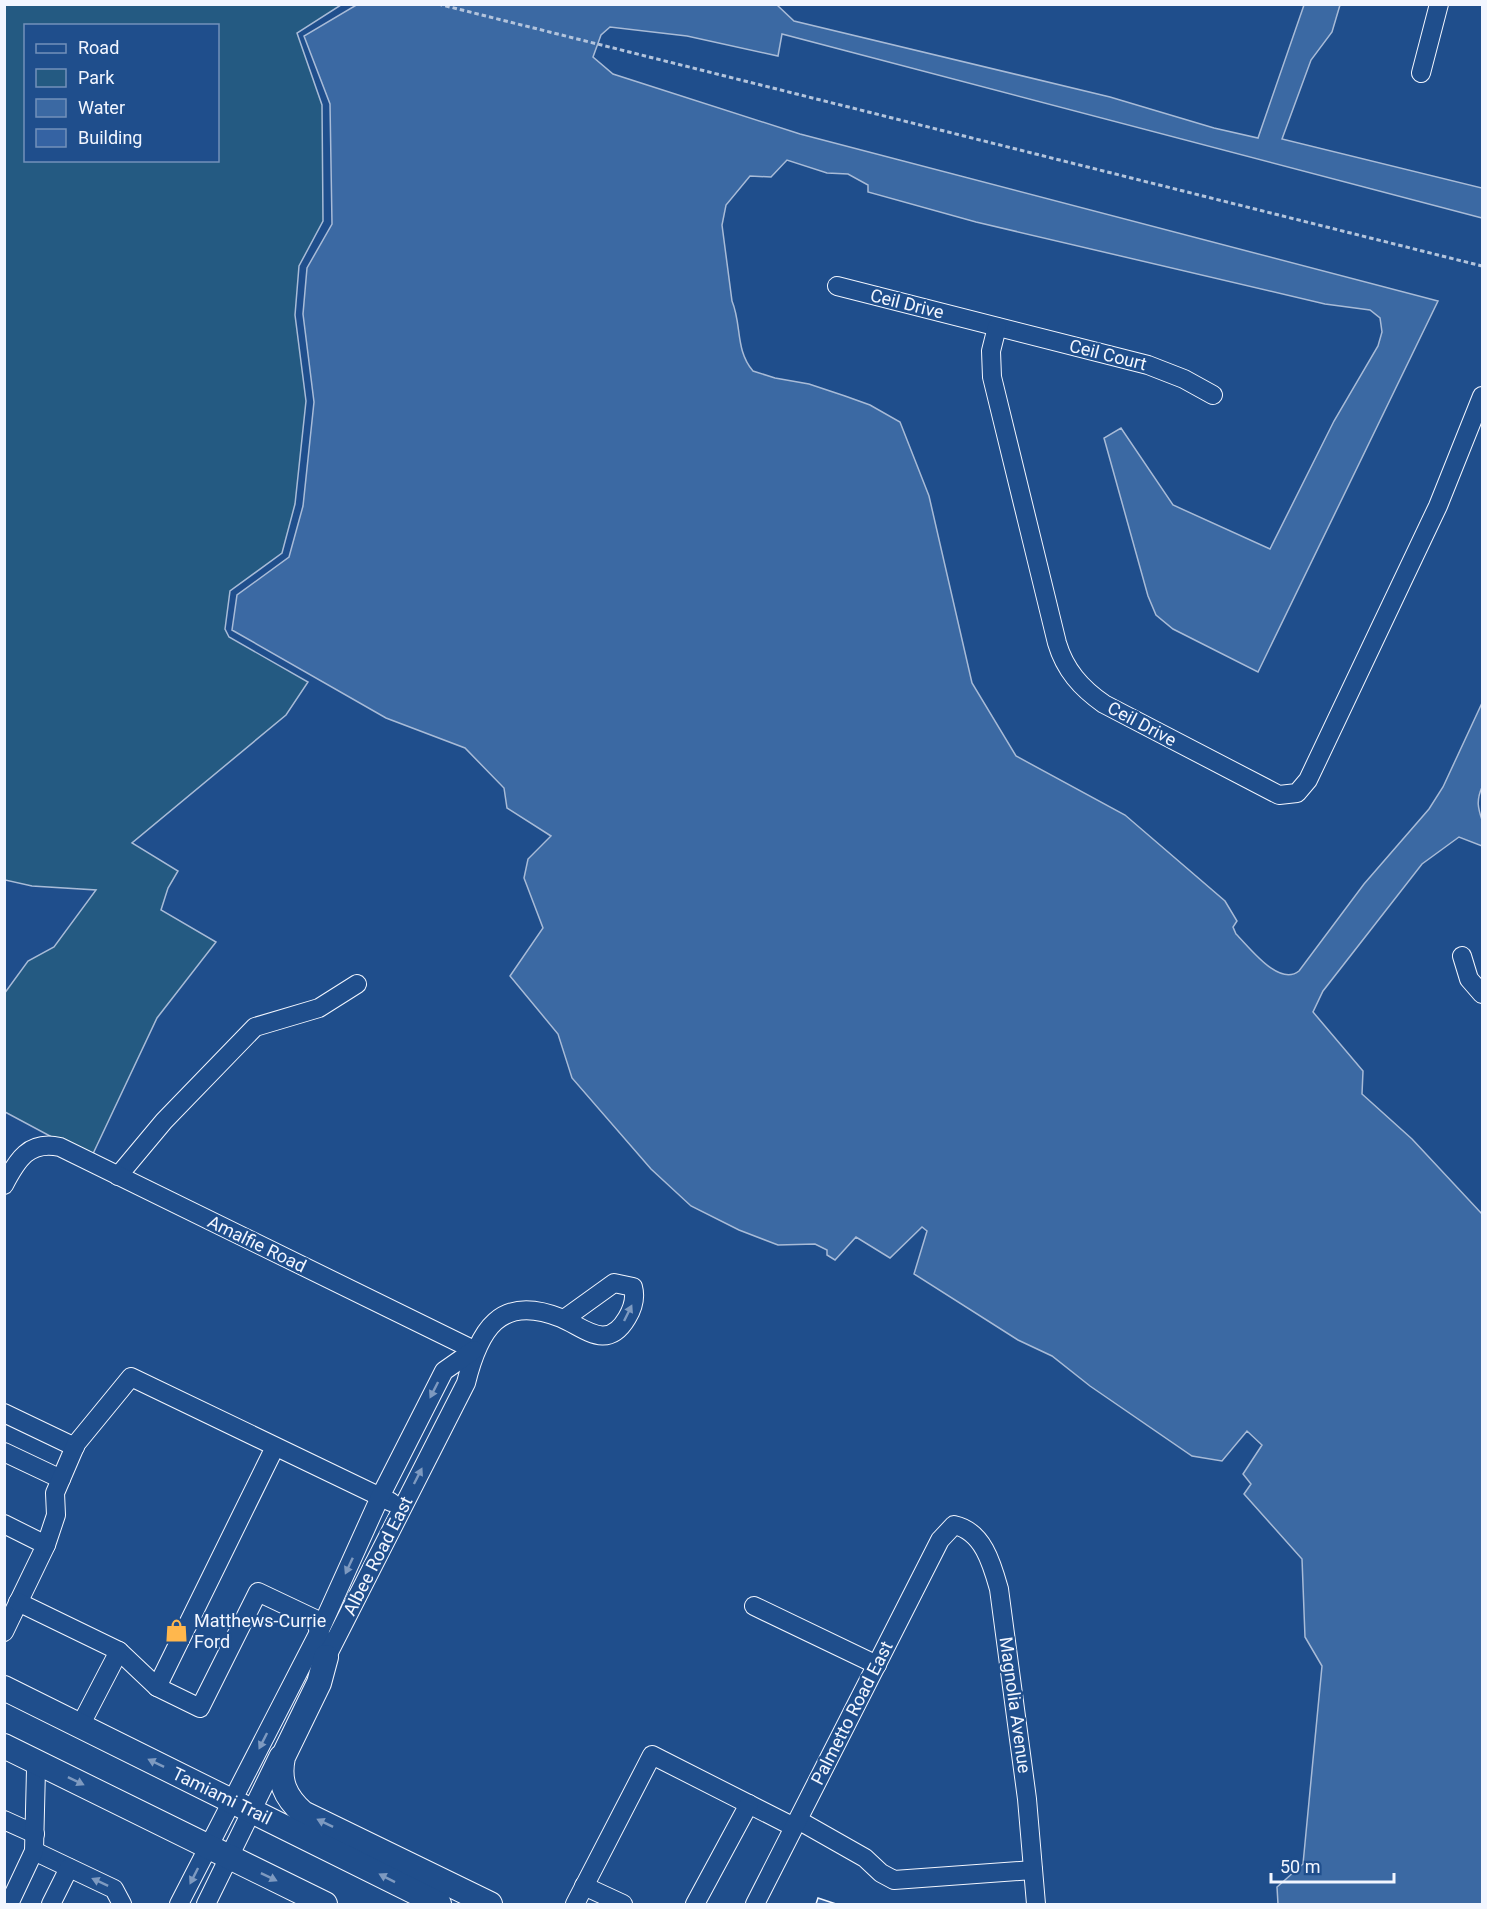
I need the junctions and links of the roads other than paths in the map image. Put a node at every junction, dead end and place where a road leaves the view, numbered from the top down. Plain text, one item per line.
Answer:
1 (1439, 4) edge
2 (1421, 73) dead end
3 (837, 286) dead end
4 (997, 327) junction
5 (1213, 395) dead end
6 (1482, 396) edge
7 (1462, 956) dead end
8 (357, 984) dead end
9 (1482, 994) edge
10 (118, 1176) junction
11 (4, 1185) edge
12 (564, 1319) dead end
13 (474, 1350) junction
14 (4, 1413) edge
15 (75, 1447) junction
16 (275, 1447) junction
17 (4, 1452) edge
18 (61, 1479) junction
19 (380, 1497) junction
20 (402, 1508) junction
21 (4, 1524) edge
22 (954, 1525) joint
23 (46, 1545) junction
24 (754, 1606) dead end
25 (10, 1616) edge
26 (319, 1632) junction
27 (119, 1651) junction
28 (326, 1657) junction
29 (877, 1665) junction
30 (157, 1687) junction
31 (4, 1688) edge
32 (80, 1726) junction
33 (4, 1746) edge
34 (40, 1763) junction
35 (749, 1804) junction
36 (243, 1806) junction
37 (4, 1820) edge
38 (796, 1823) junction
39 (35, 1843) junction
40 (208, 1847) junction
41 (230, 1857) junction
42 (69, 1868) junction
43 (1033, 1870) junction
44 (584, 1886) junction
45 (9, 1905) edge
46 (51, 1905) edge
47 (122, 1905) edge
48 (179, 1905) edge
49 (206, 1905) edge
50 (325, 1905) edge
51 (439, 1905) edge
52 (490, 1905) edge
53 (575, 1905) edge
54 (623, 1905) edge
55 (695, 1905) edge
56 (755, 1905) edge
57 (1036, 1905) edge

1 - 2 street
3 - 4 street, Ceil Drive
4 - 5 street, Ceil Court
4 - 6 street, Ceil Drive
7 - 9 street
8 - 10 street
10 - 11 street, Amalfie Road
10 - 13 street, Amalfie Road
12 - 13 street, Albee Road East
13 -> 19 street, Albee Road East
20 -> 13 street, Albee Road East
14 - 15 street
15 - 16 street
15 - 18 street
16 - 19 street
16 - 30 street
17 - 18 street
18 - 23 street
19 - 20 street
19 -> 26 street, Albee Road East
20 - 28 street, Albee Road East
21 - 23 street
22 - 29 street, Palmetto Road East
22 - 43 street, Magnolia Avenue
23 - 25 street
24 - 29 street
25 - 27 street
26 - 28 street
26 - 30 street
26 -> 36 street, Albee Road East
27 - 30 street
27 - 32 street
28 - 36 street, Albee Road East
52 -> 28 main road
29 - 38 street, Palmetto Road East
31 - 32 main road, Tamiami Trail
36 -> 32 main road, Tamiami Trail
33 - 34 main road
34 - 39 street
34 -> 40 main road
35 - 38 street
35 - 44 street
35 - 55 street
36 - 40 street
36 - 41 street, Albee Road East
51 -> 36 main road, Tamiami Trail
37 - 39 street
38 - 43 street
38 - 56 street, Palmetto Road East
39 - 42 street
39 - 45 street
40 - 41 main road
40 -> 48 street
41 - 49 street, Albee Road East
41 -> 50 main road
42 - 46 street
47 -> 42 street
43 - 57 street, Magnolia Avenue
44 - 53 street
44 - 54 street

